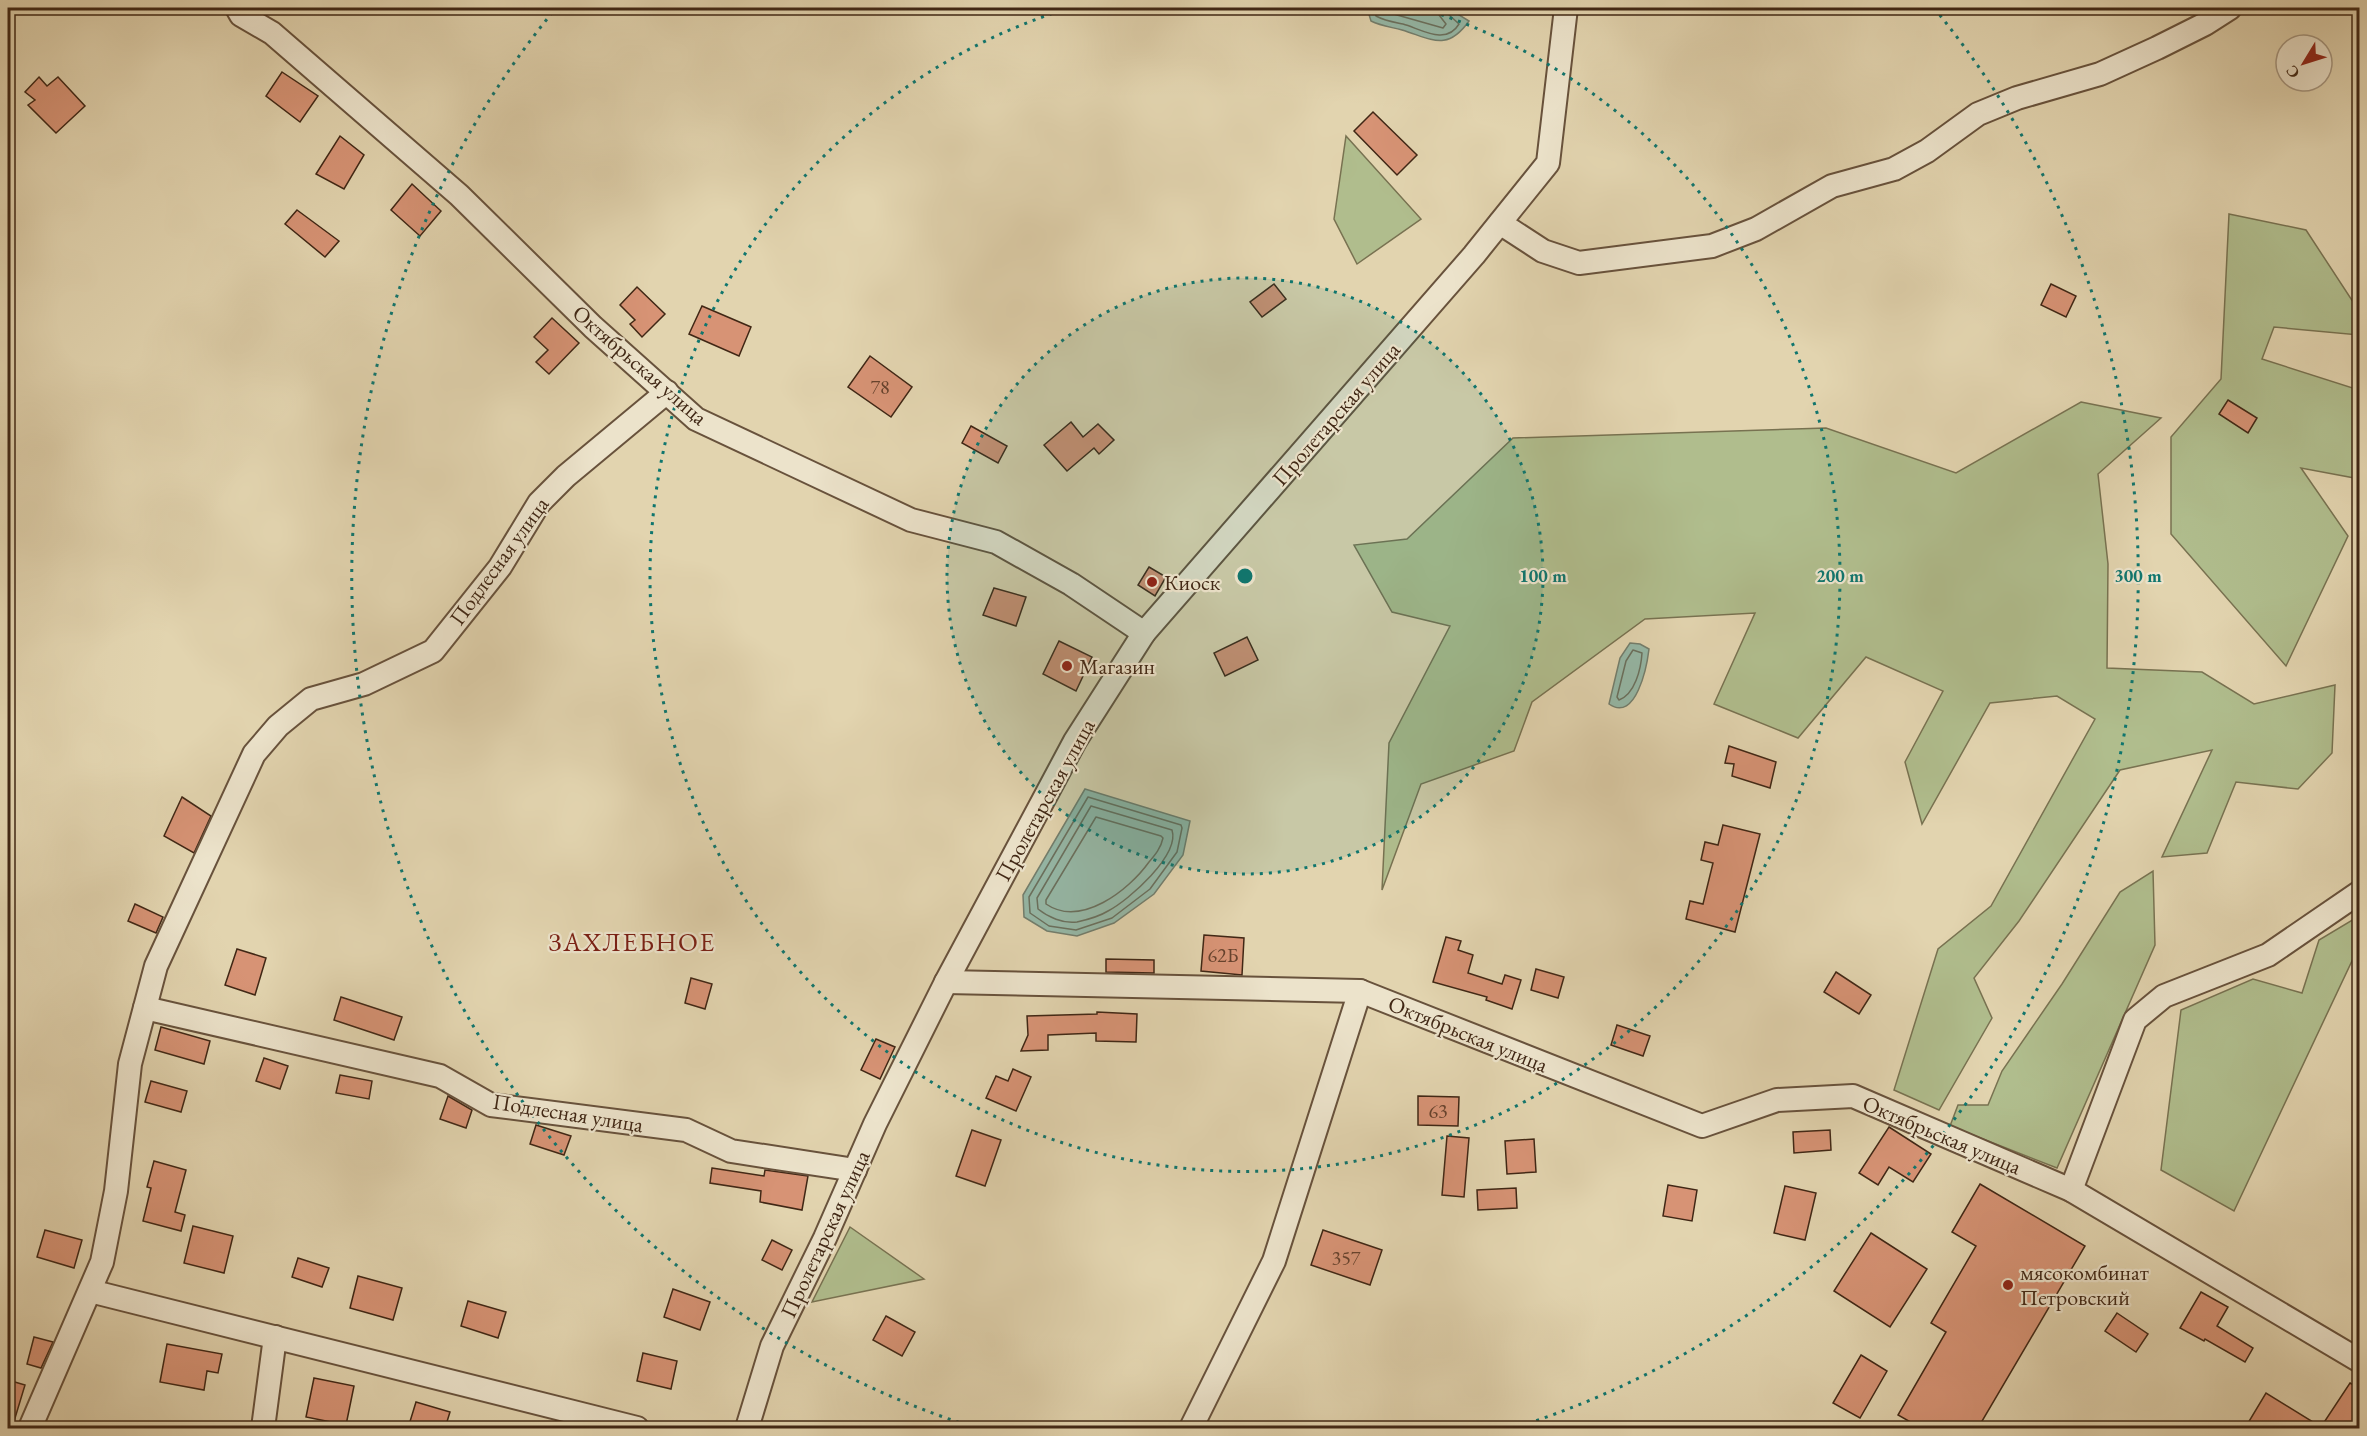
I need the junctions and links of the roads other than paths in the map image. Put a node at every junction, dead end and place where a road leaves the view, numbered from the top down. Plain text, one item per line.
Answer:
1 (237, 8) edge
2 (1566, 8) edge
3 (2230, 8) edge
4 (1500, 223) junction
5 (666, 392) junction
6 (1144, 633) junction
7 (2360, 892) edge
8 (946, 982) junction
9 (1360, 992) junction
10 (145, 1008) junction
11 (855, 1170) junction
12 (2071, 1190) junction
13 (90, 1291) junction
14 (274, 1337) junction
15 (2360, 1361) edge
16 (30, 1428) edge
17 (263, 1428) edge
18 (637, 1428) edge
19 (747, 1428) edge
20 (1191, 1428) edge

1 - 5 street, Октябрьская улица
2 - 4 street, Пролетарская улица
3 - 4 street
4 - 6 street, Пролетарская улица
5 - 6 street, Октябрьская улица
5 - 10 street, Подлесная улица
6 - 8 street, Пролетарская улица
7 - 12 street
8 - 9 street, Октябрьская улица
8 - 11 street, Пролетарская улица
9 - 12 street, Октябрьская улица
9 - 20 street, Октябрьская улица
10 - 11 street, Подлесная улица
10 - 13 street, Подлесная улица
11 - 19 street, Пролетарская улица
12 - 15 street, Октябрьская улица
13 - 14 street
13 - 16 street, Подлесная улица
14 - 17 street
14 - 18 street

